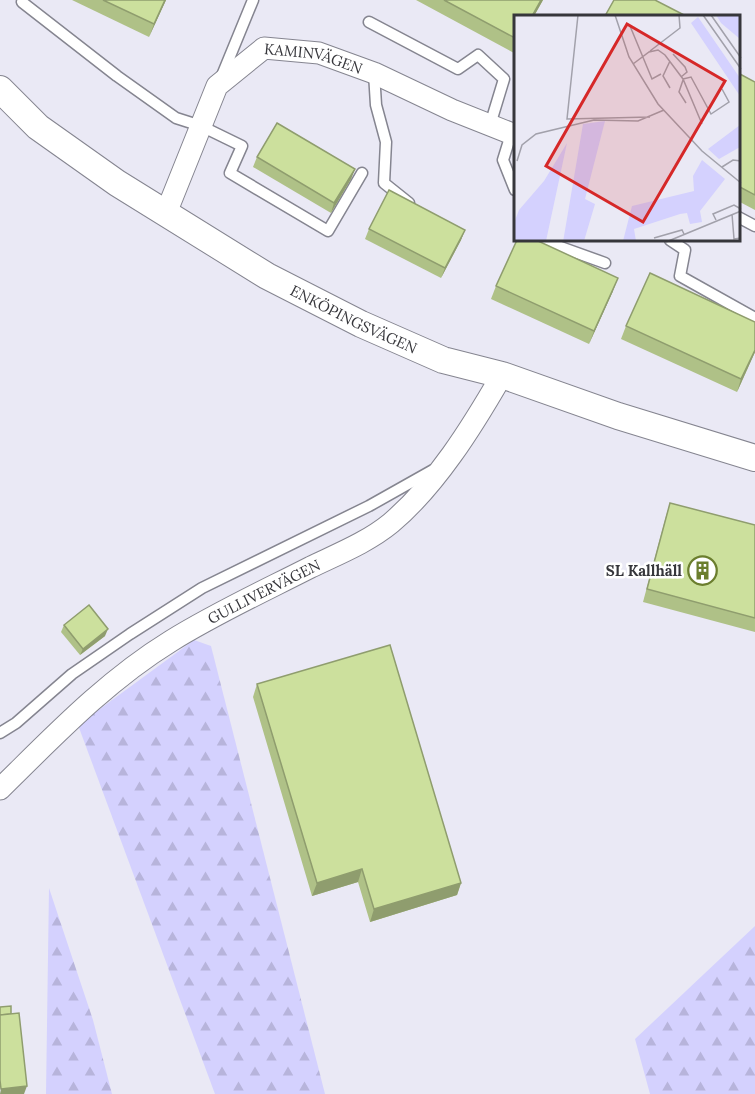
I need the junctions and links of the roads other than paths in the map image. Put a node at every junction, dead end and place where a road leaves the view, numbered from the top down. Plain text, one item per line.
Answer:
1 (253, 0) edge
2 (22, 2) dead end
3 (369, 22) dead end
4 (374, 73) junction
5 (218, 86) junction
6 (0, 89) edge
7 (490, 125) junction
8 (201, 126) junction
9 (513, 133) edge
10 (362, 173) dead end
11 (514, 188) edge
12 (417, 207) edge
13 (166, 213) junction
14 (740, 219) edge
15 (755, 226) edge
16 (548, 242) edge
17 (673, 242) edge
18 (604, 262) dead end
19 (755, 318) edge
20 (502, 375) junction
21 (755, 458) edge
22 (444, 464) junction
23 (0, 733) edge
24 (0, 789) edge

1 - 5 lane
2 - 8 lane
3 - 7 lane
4 - 5 street, KAMINVÄGEN
4 - 7 street, KAMINVÄGEN
4 - 12 lane
5 - 8 street, KAMINVÄGEN
6 - 13 street, ENKÖPINGSVÄGEN
7 - 9 street, KAMINVÄGEN
8 - 10 lane
8 - 13 street, KAMINVÄGEN
9 - 11 lane
13 - 20 street, ENKÖPINGSVÄGEN
14 - 15 lane
16 - 18 lane
17 - 19 lane
20 - 21 street, ENKÖPINGSVÄGEN
20 - 22 street, GULLIVERVÄGEN
22 - 23 lane
22 - 24 street, GULLIVERVÄGEN

